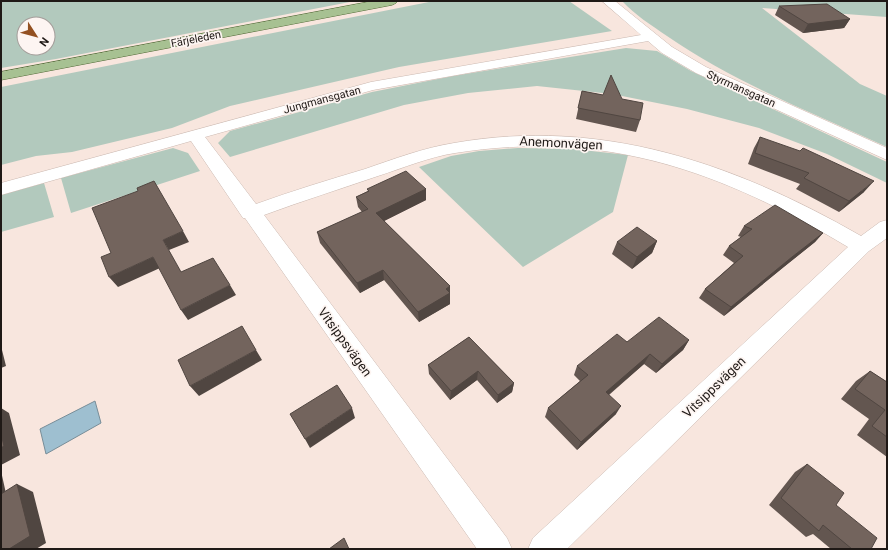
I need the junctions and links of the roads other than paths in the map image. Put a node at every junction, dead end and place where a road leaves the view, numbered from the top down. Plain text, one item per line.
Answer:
1 (392, 1) edge
2 (608, 1) edge
3 (650, 37) junction
4 (1, 76) edge
5 (195, 135) junction
6 (887, 155) edge
7 (1, 189) edge
8 (250, 213) junction
9 (887, 227) edge
10 (862, 246) junction
11 (496, 549) edge
12 (544, 549) edge

1 - 4 main road, Färjeleden
2 - 3 street, Styrmansgatan
3 - 5 street, Jungmansgatan
3 - 6 street, Styrmansgatan
5 - 7 street, Jungmansgatan
5 - 8 street, Vitsippsvägen
8 - 10 street, Anemonvägen
8 - 11 street, Vitsippsvägen
9 - 10 street, Vitsippsvägen
10 - 12 street, Vitsippsvägen

